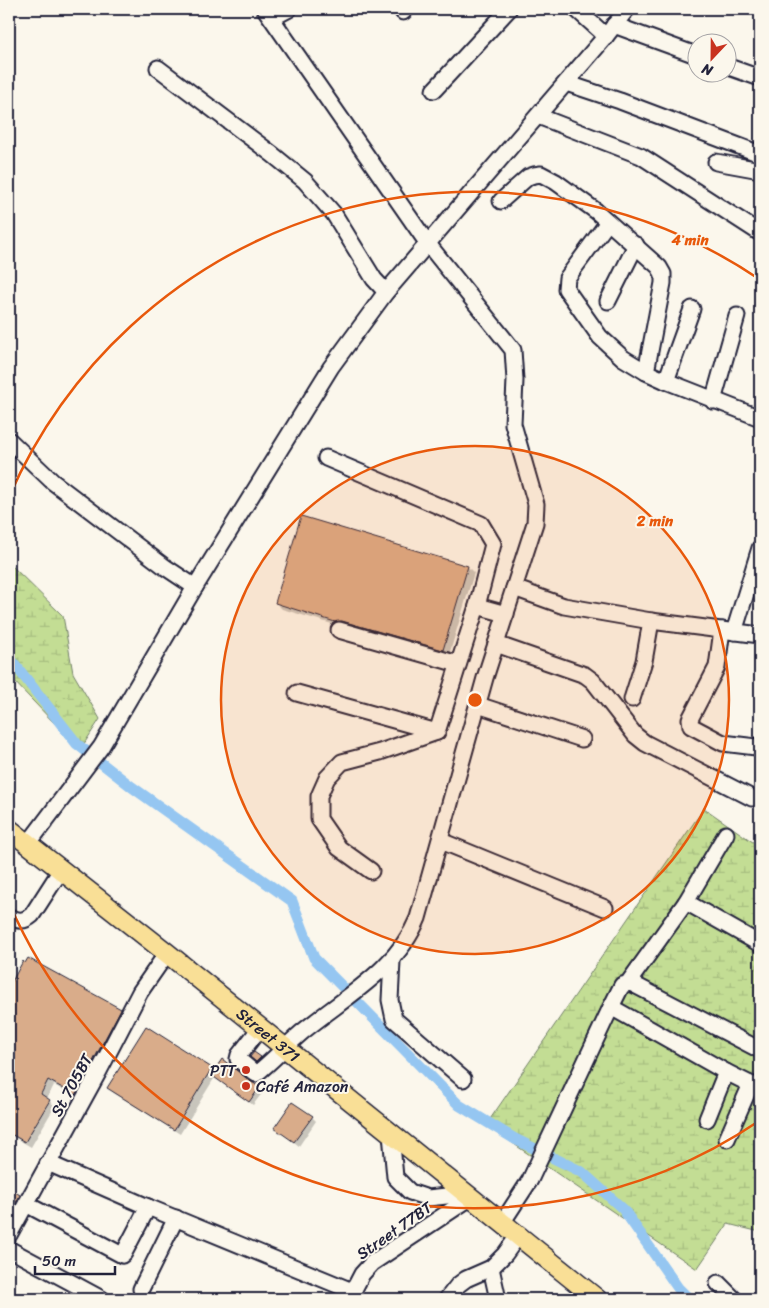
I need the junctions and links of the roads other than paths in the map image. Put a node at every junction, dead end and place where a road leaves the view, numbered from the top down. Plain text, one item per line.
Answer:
1 (289, 9) edge
2 (509, 9) edge
3 (576, 9) edge
4 (627, 9) edge
5 (268, 13) edge
6 (610, 31) junction
7 (686, 52) edge
8 (158, 68) dead end
9 (736, 70) edge
10 (760, 78) edge
11 (566, 83) junction
12 (434, 90) dead end
13 (538, 116) junction
14 (760, 154) edge
15 (716, 162) dead end
16 (760, 170) edge
17 (501, 201) dead end
18 (608, 222) junction
19 (760, 232) edge
20 (428, 244) junction
21 (636, 245) junction
22 (386, 292) junction
23 (608, 301) dead end
24 (692, 309) dead end
25 (737, 316) dead end
26 (646, 372) junction
27 (666, 381) junction
28 (714, 400) junction
29 (760, 418) edge
30 (9, 440) edge
31 (326, 458) dead end
32 (760, 548) edge
33 (195, 587) junction
34 (514, 588) junction
35 (477, 606) junction
36 (506, 614) junction
37 (651, 621) junction
38 (339, 630) dead end
39 (728, 631) junction
40 (760, 635) edge
41 (496, 644) junction
42 (458, 664) junction
43 (297, 694) dead end
44 (632, 699) dead end
45 (478, 705) junction
46 (437, 732) junction
47 (582, 739) dead end
48 (760, 745) edge
49 (752, 798) dead end
50 (9, 829) edge
51 (726, 834) dead end
52 (441, 841) junction
53 (28, 844) junction
54 (61, 870) junction
55 (371, 871) dead end
56 (686, 902) junction
57 (605, 908) dead end
58 (9, 917) edge
59 (760, 944) edge
60 (167, 953) junction
61 (392, 960) junction
62 (628, 983) junction
63 (611, 1007) junction
64 (260, 1028) junction
65 (284, 1048) junction
66 (760, 1050) edge
67 (726, 1072) junction
68 (463, 1079) dead end
69 (755, 1086) edge
70 (707, 1119) dead end
71 (391, 1134) junction
72 (727, 1139) dead end
73 (48, 1163) junction
74 (468, 1196) junction
75 (26, 1204) junction
76 (148, 1207) junction
77 (176, 1218) junction
78 (502, 1223) junction
79 (9, 1235) edge
80 (518, 1236) junction
81 (9, 1249) edge
82 (491, 1268) junction
83 (718, 1284) dead end
84 (141, 1288) dead end
85 (497, 1294) dead end
86 (351, 1295) edge
87 (102, 1299) edge
88 (447, 1299) edge
89 (597, 1299) edge
90 (734, 1299) edge

1 - 5 street
2 - 12 street
3 - 6 street
4 - 6 street
5 - 20 street
6 - 7 street
6 - 11 street
8 - 22 street
9 - 10 street
11 - 13 street
11 - 14 street
13 - 19 street
13 - 20 street
15 - 16 street
17 - 18 street
18 - 21 street
18 - 26 street
20 - 22 street
20 - 34 street
21 - 23 street
21 - 26 street
22 - 33 street
24 - 27 street
25 - 28 street
26 - 27 street
27 - 28 street
28 - 29 street
30 - 33 street
31 - 35 street
32 - 39 street
33 - 53 street
34 - 36 street
34 - 37 street
35 - 36 street
35 - 42 street
36 - 41 street
37 - 39 street
37 - 44 street
38 - 42 street
39 - 40 street
39 - 48 street
41 - 45 street
41 - 49 street
42 - 46 street
43 - 46 street
45 - 47 street
45 - 52 street
46 - 55 street
50 - 53 main road, Street 371
51 - 56 street
52 - 57 street
52 - 61 street
53 - 54 main road, Street 371
54 - 58 street
54 - 60 main road, Street 371
56 - 59 street
56 - 62 street
60 - 64 main road, Street 371
60 - 73 street, St 705BT
61 - 65 street
61 - 68 street
62 - 63 street
62 - 66 street
63 - 67 street
63 - 78 street
64 - 65 main road, Street 371
64 - 65 street
65 - 71 main road, Street 371
67 - 69 street
67 - 70 street
69 - 72 street
71 - 74 main road, Street 371
71 - 74 street
73 - 75 street, St 705BT
73 - 76 street
74 - 78 main road, Street 371
74 - 86 street, Street 77BT
75 - 76 street
75 - 79 street, St 705BT
76 - 77 street
77 - 84 street
77 - 86 street
78 - 80 main road, Street 371
80 - 82 street
80 - 89 main road, Street 371
81 - 87 street
82 - 85 street
82 - 88 street
83 - 90 street

